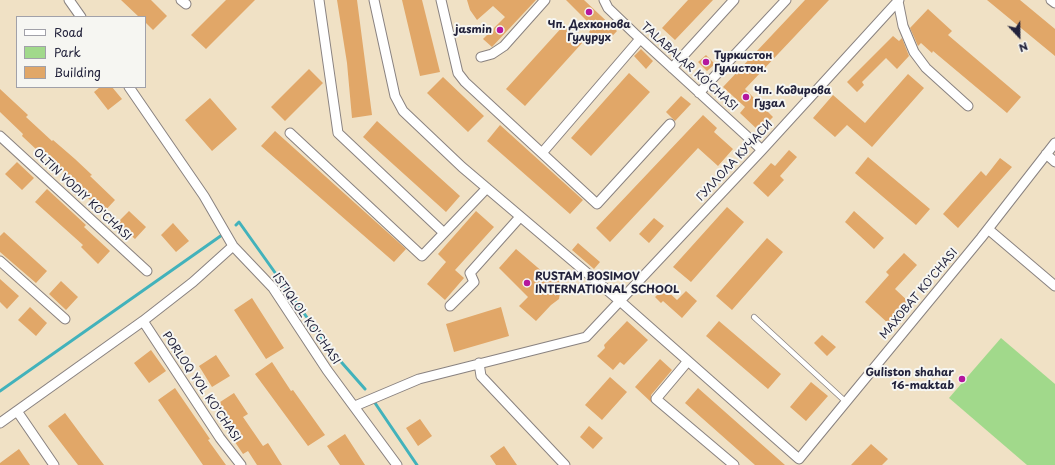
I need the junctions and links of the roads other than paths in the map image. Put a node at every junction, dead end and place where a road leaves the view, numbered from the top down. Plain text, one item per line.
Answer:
1 (69, 0) edge
2 (320, 0) edge
3 (374, 0) edge
4 (441, 0) edge
5 (545, 0) edge
6 (604, 0) edge
7 (734, 0) edge
8 (786, 0) edge
9 (899, 0) edge
10 (1051, 0) edge
11 (1055, 3) edge
12 (80, 16) edge
13 (640, 39) junction
14 (481, 57) dead end
15 (672, 68) junction
16 (130, 88) edge
17 (700, 93) junction
18 (968, 106) dead end
19 (670, 124) dead end
20 (290, 133) dead end
21 (0, 136) edge
22 (1055, 143) edge
23 (762, 150) junction
24 (542, 153) junction
25 (1046, 154) junction
26 (1055, 162) edge
27 (487, 188) junction
28 (520, 217) junction
29 (988, 229) junction
30 (444, 233) junction
31 (233, 246) junction
32 (0, 261) edge
33 (147, 271) dead end
34 (1055, 286) edge
35 (620, 301) junction
36 (450, 306) dead end
37 (754, 316) dead end
38 (65, 319) dead end
39 (143, 321) junction
40 (688, 361) junction
41 (479, 363) junction
42 (846, 402) junction
43 (355, 406) junction
44 (17, 411) junction
45 (0, 423) edge
46 (54, 465) edge
47 (241, 465) edge
48 (397, 465) edge
49 (565, 465) edge
50 (734, 465) edge

1 - 12 street
2 - 30 street
3 - 27 street
4 - 24 street
5 - 14 street
6 - 13 street, TALABALAR KO'CHASI
7 - 15 street
8 - 17 street
9 - 18 street
9 - 23 street, ГУЛЛОЛА КУЧАСИ
10 - 11 street
13 - 15 street, TALABALAR KO'CHASI
13 - 24 street
15 - 17 street, TALABALAR KO'CHASI
16 - 31 street, ISTIQLOL KO'CHASI
17 - 23 street, TALABALAR KO'CHASI
19 - 24 street
20 - 30 street
21 - 33 street, OLTIN VODIY KO'CHASI
22 - 25 street, MAXOBAT KO'CHASI
23 - 35 street, ГУЛЛОЛА КУЧАСИ
25 - 26 street
25 - 29 street, MAXOBAT KO'CHASI
27 - 28 street
27 - 30 street
28 - 35 street
28 - 36 street
29 - 34 street
29 - 42 street, MAXOBAT KO'CHASI
31 - 39 street
31 - 43 street, ISTIQLOL KO'CHASI
32 - 38 street
35 - 40 street
35 - 41 street, ГУЛЛОЛА КУЧАСИ
37 - 42 lane
39 - 44 street
39 - 47 street, PORLOQ YOL KO'CHASI
40 - 42 street, MAXOBAT KO'CHASI
40 - 50 street
41 - 43 street
41 - 49 street
43 - 48 street, ISTIQLOL KO'CHASI
44 - 45 street
44 - 46 street

